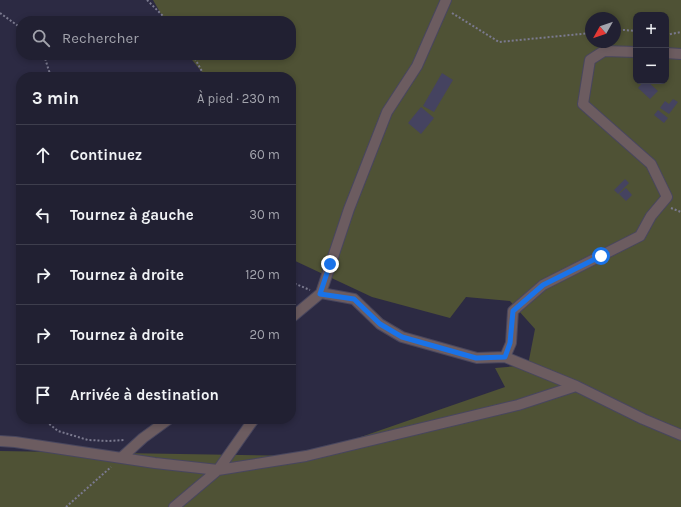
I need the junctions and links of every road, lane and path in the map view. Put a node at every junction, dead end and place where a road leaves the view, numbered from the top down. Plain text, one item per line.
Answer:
1 (147, 0) edge
2 (444, 4) edge
3 (0, 13) edge
4 (163, 16) edge
5 (16, 24) edge
6 (621, 30) edge
7 (633, 32) edge
8 (681, 32) edge
9 (585, 34) edge
10 (669, 34) edge
11 (633, 52) edge
12 (669, 54) edge
13 (681, 54) edge
14 (46, 60) edge
15 (196, 60) edge
16 (50, 72) edge
17 (202, 72) edge
18 (296, 284) edge
19 (320, 294) junction
20 (296, 314) edge
21 (505, 357) junction
22 (576, 386) junction
23 (49, 424) edge
24 (162, 424) edge
25 (250, 424) edge
26 (681, 435) edge
27 (143, 438) junction
28 (0, 441) edge
29 (121, 458) junction
30 (218, 470) junction
31 (66, 507) edge
32 (174, 507) edge

1 - 4 path
2 - 9 path
2 - 19 street
3 - 5 path
6 - 7 path
8 - 10 path
11 - 21 street
12 - 13 street
14 - 16 path
15 - 17 path
18 - 19 path
19 - 20 street
19 - 21 street
21 - 22 street
22 - 26 street
22 - 30 street
23 - 27 path
24 - 27 street
25 - 30 street
27 - 29 street
28 - 29 street
29 - 30 street
29 - 31 path
30 - 32 street

